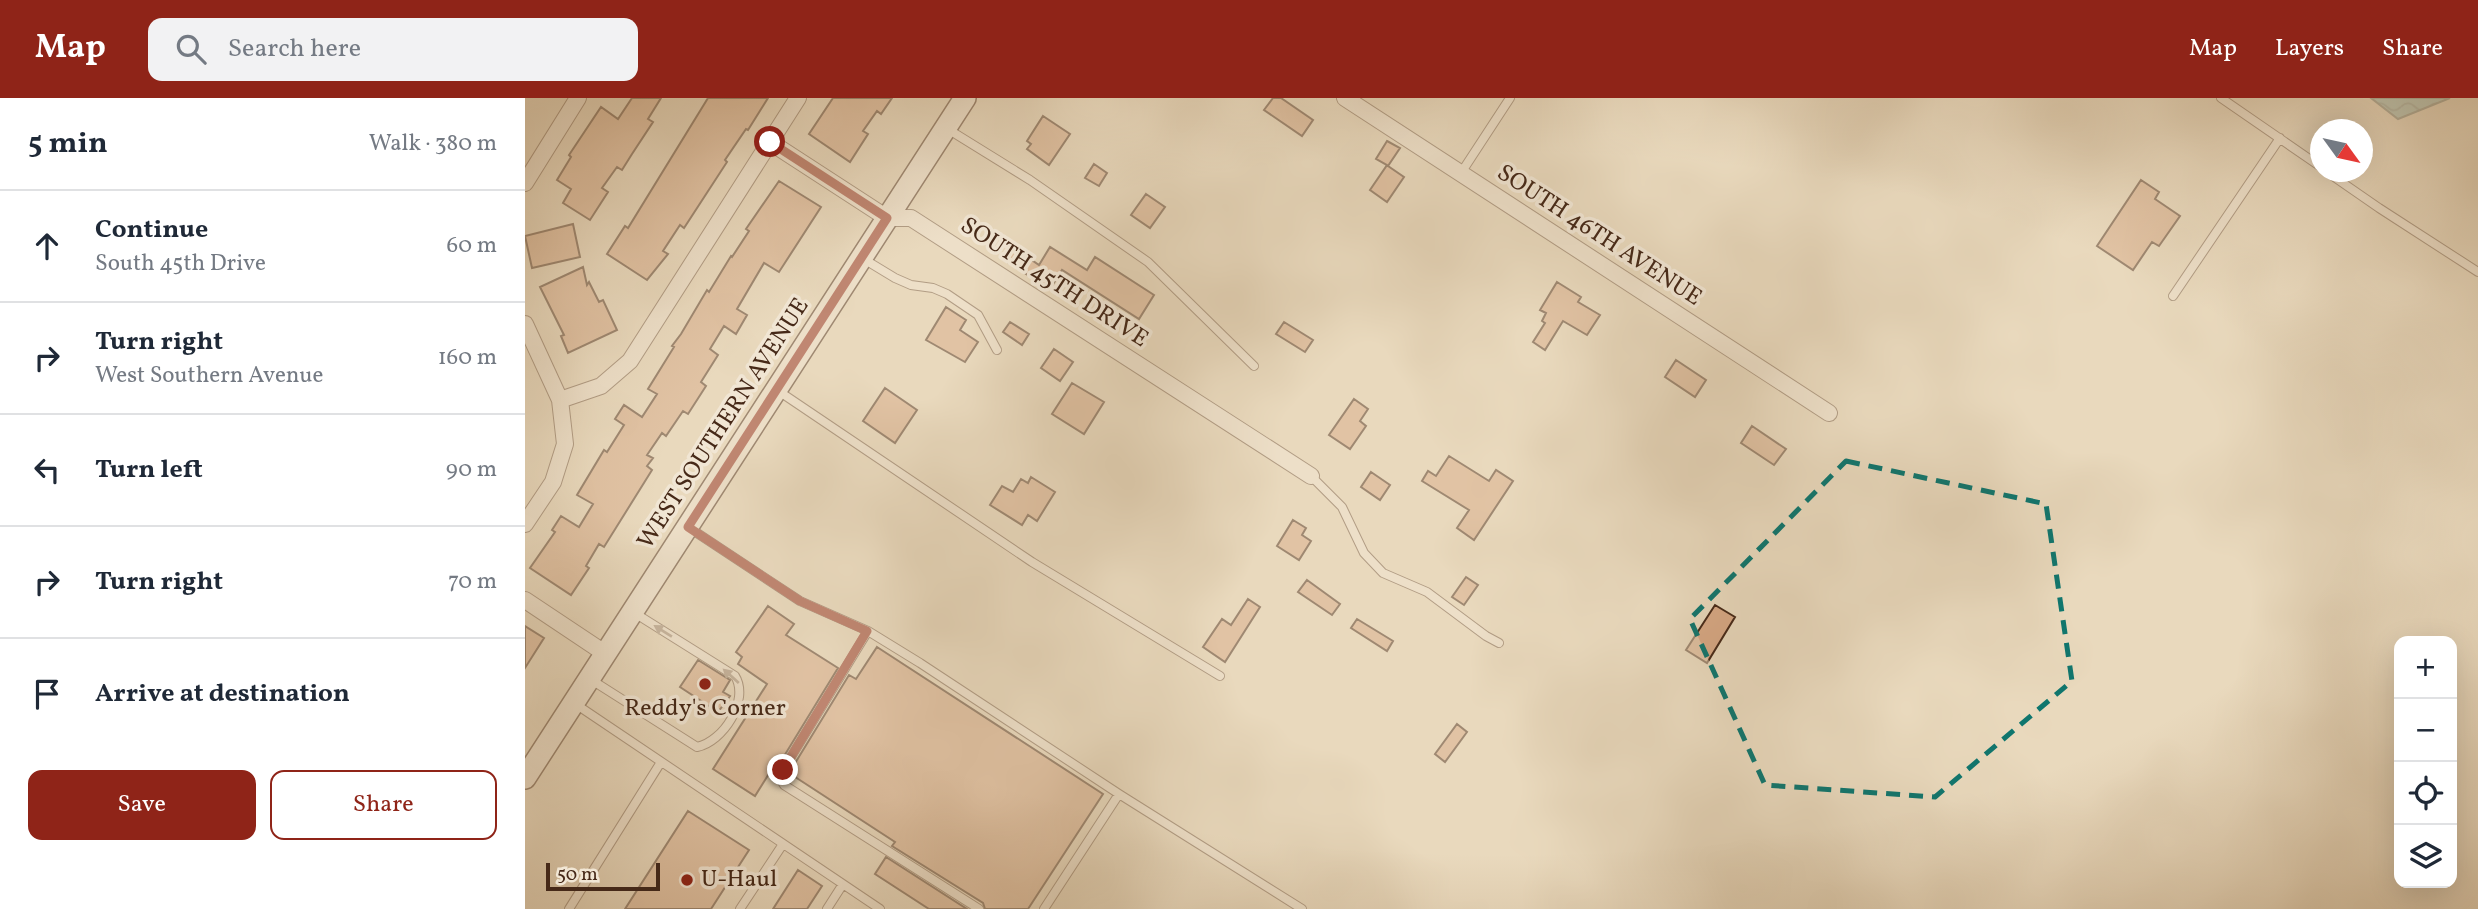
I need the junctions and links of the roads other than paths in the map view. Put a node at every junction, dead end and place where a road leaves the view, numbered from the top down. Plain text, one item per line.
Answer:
1 (578, 98) edge
2 (798, 98) edge
3 (965, 98) edge
4 (1345, 98) edge
5 (1510, 98) edge
6 (2221, 98) edge
7 (946, 128) junction
8 (2280, 138) junction
9 (770, 142) junction
10 (2310, 159) edge
11 (1461, 173) junction
12 (2341, 182) edge
13 (525, 183) edge
14 (887, 218) junction
15 (862, 258) junction
16 (2478, 272) edge
17 (2173, 296) dead end
18 (525, 324) edge
19 (997, 350) dead end
20 (1254, 366) dead end
21 (777, 390) junction
22 (560, 400) junction
23 (1829, 413) dead end
24 (1311, 476) joint
25 (525, 524) edge
26 (688, 527) junction
27 (525, 600) edge
28 (633, 612) junction
29 (867, 631) junction
30 (1499, 643) dead end
31 (606, 654) junction
32 (1220, 677) dead end
33 (590, 679) junction
34 (574, 703) junction
35 (661, 762) junction
36 (525, 778) edge
37 (1119, 794) junction
38 (783, 844) junction
39 (843, 884) junction
40 (569, 909) edge
41 (740, 909) edge
42 (827, 909) edge
43 (880, 909) edge
44 (979, 909) edge
45 (1044, 909) edge
46 (1302, 909) edge

1 - 13 street
2 - 9 street
3 - 7 main road, WEST SOUTHERN AVENUE
4 - 11 street, SOUTH 46TH AVENUE
5 - 11 lane
6 - 8 lane
7 - 14 main road, WEST SOUTHERN AVENUE
7 - 20 lane
8 - 10 lane
8 - 17 lane
9 - 14 street, SOUTH 45TH DRIVE
9 - 22 street
11 - 23 street, SOUTH 46TH AVENUE
12 - 16 lane
14 - 15 main road, WEST SOUTHERN AVENUE
14 - 24 street, SOUTH 45TH DRIVE
15 - 19 lane
15 - 21 main road, WEST SOUTHERN AVENUE
18 - 22 street
21 - 26 main road, WEST SOUTHERN AVENUE
21 - 32 lane
22 - 25 street
24 - 30 lane
26 - 28 main road, WEST SOUTHERN AVENUE
26 - 29 lane
27 - 31 street
28 - 31 main road, WEST SOUTHERN AVENUE
33 -> 28 lane
29 - 37 lane
29 - 44 lane
31 - 33 main road, WEST SOUTHERN AVENUE
33 - 34 main road, WEST SOUTHERN AVENUE
34 - 35 lane
34 - 36 main road, WEST SOUTHERN AVENUE
35 - 38 lane
35 - 40 lane
37 - 45 lane
37 - 46 lane
38 - 39 lane
38 - 41 lane
39 - 42 lane
39 - 43 lane

